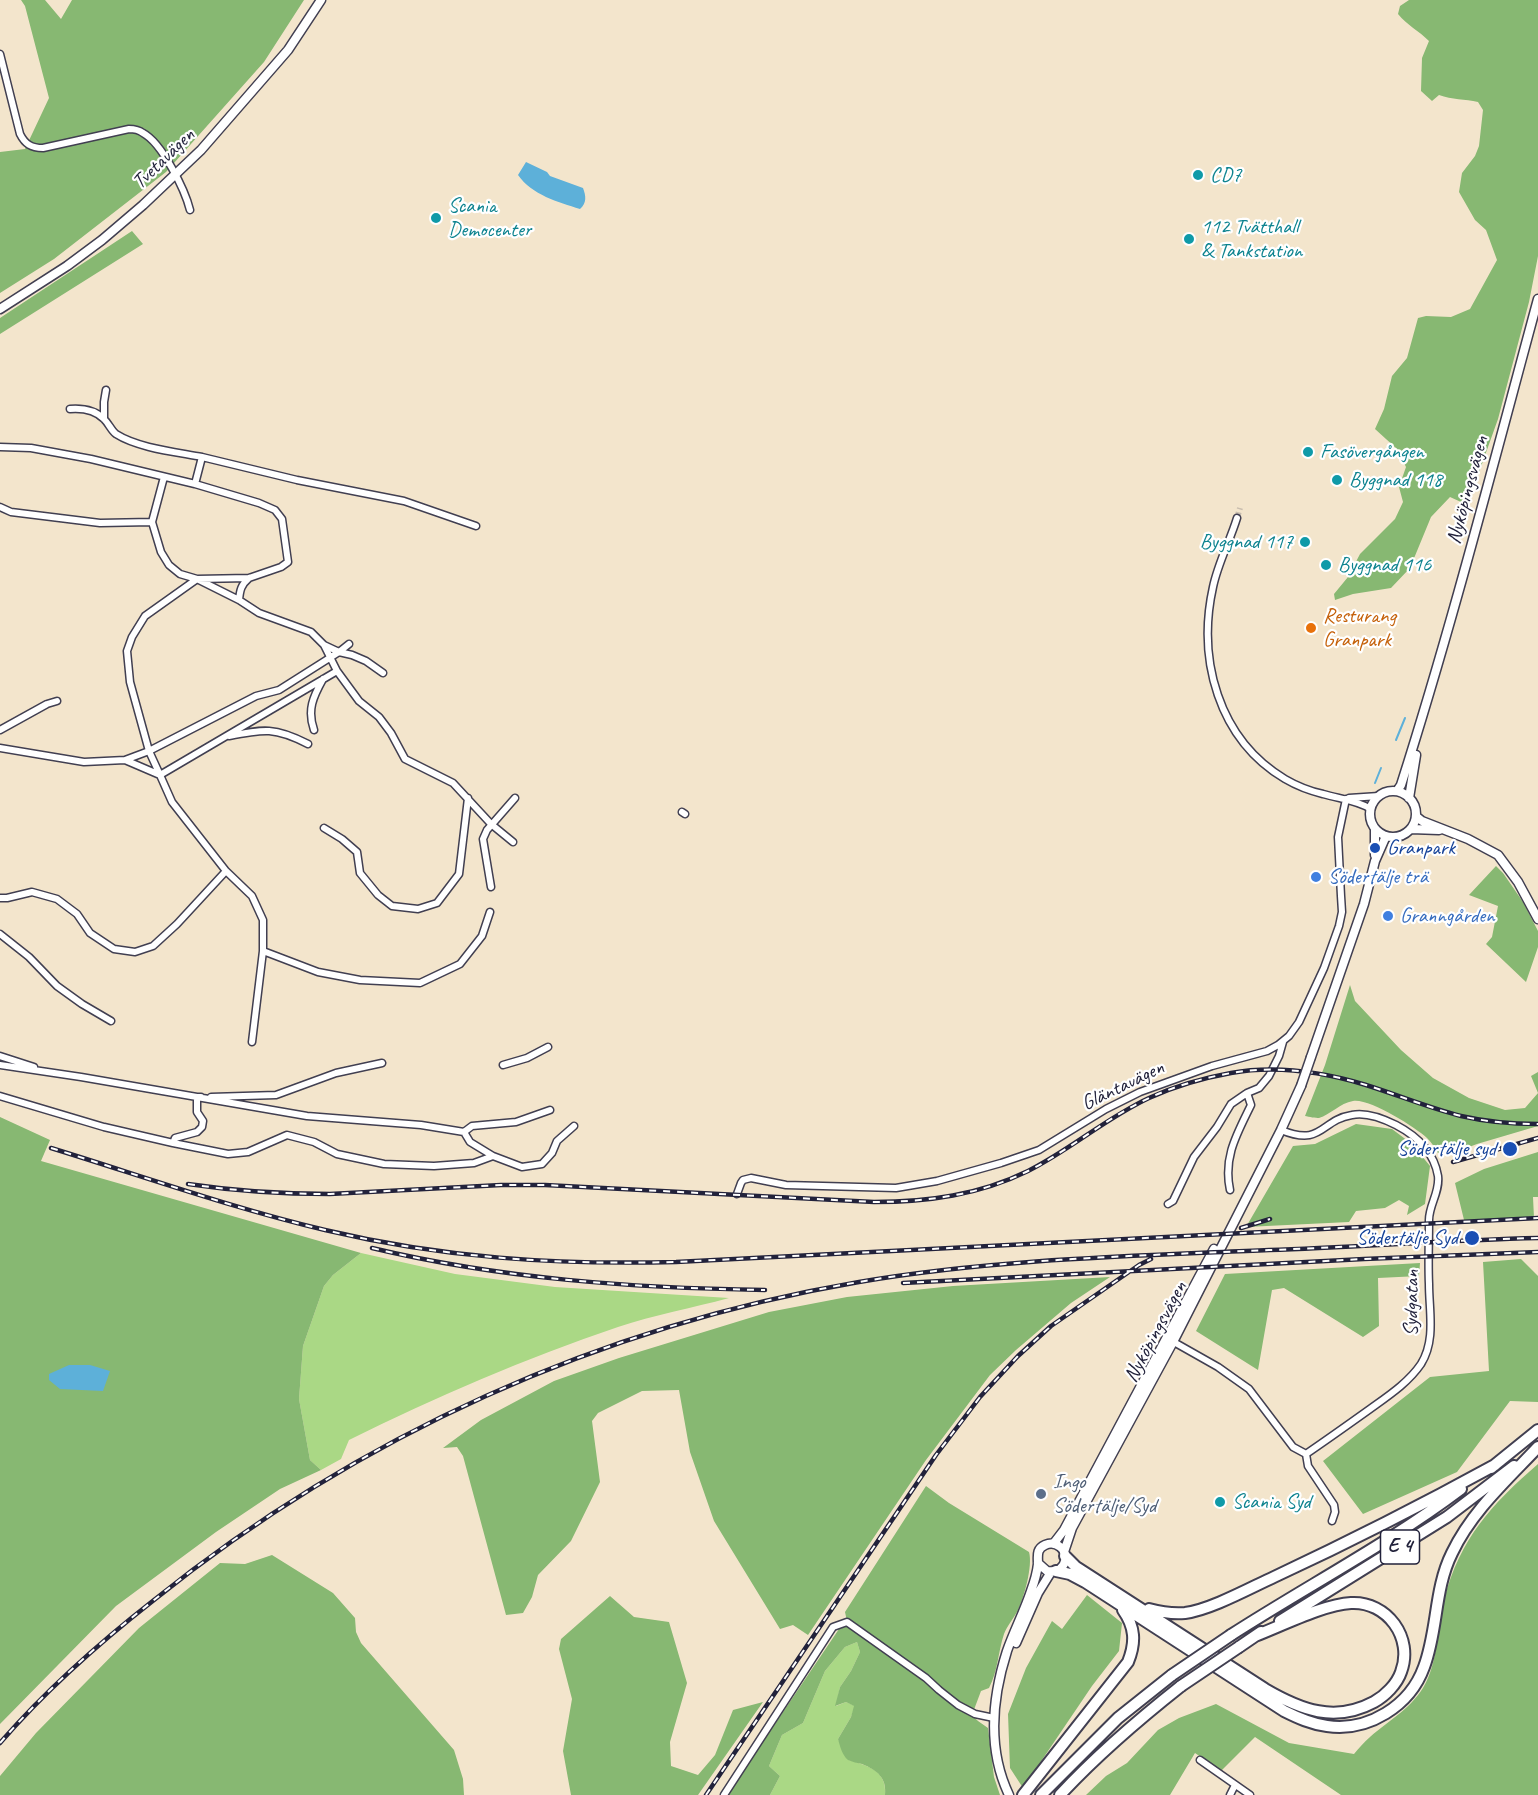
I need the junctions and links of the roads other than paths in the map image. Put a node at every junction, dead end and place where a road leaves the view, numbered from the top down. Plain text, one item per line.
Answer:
1 (321, 0) edge
2 (0, 54) edge
3 (175, 174) junction
4 (190, 210) dead end
5 (1538, 299) edge
6 (0, 309) edge
7 (106, 390) dead end
8 (70, 410) dead end
9 (104, 419) junction
10 (0, 447) edge
11 (202, 457) junction
12 (164, 477) junction
13 (195, 484) junction
14 (0, 507) edge
15 (1237, 518) tunnel mouth
16 (152, 522) junction
17 (476, 526) dead end
18 (249, 578) junction
19 (197, 579) junction
20 (239, 600) junction
21 (349, 644) dead end
22 (324, 645) junction
23 (339, 652) junction
24 (331, 657) junction
25 (337, 671) junction
26 (383, 673) dead end
27 (323, 678) junction
28 (57, 701) dead end
29 (1420, 724) junction
30 (0, 730) edge
31 (314, 730) dead end
32 (222, 737) junction
33 (308, 744) dead end
34 (0, 748) edge
35 (149, 751) junction
36 (125, 760) junction
37 (160, 775) junction
38 (1397, 791) junction
39 (1379, 796) junction
40 (468, 798) junction
41 (515, 798) dead end
42 (1409, 798) junction
43 (1346, 799) junction
44 (1371, 809) junction
45 (1417, 817) junction
46 (491, 825) junction
47 (324, 828) dead end
48 (1375, 829) junction
49 (1411, 830) junction
50 (1446, 830) junction
51 (1386, 836) junction
52 (513, 842) dead end
53 (1375, 861) junction
54 (226, 871) junction
55 (491, 886) dead end
56 (0, 898) edge
57 (490, 912) dead end
58 (1538, 919) edge
59 (0, 934) edge
60 (263, 951) junction
61 (111, 1021) dead end
62 (1283, 1041) junction
63 (252, 1042) dead end
64 (548, 1047) dead end
65 (0, 1056) edge
66 (382, 1063) dead end
67 (0, 1065) edge
68 (503, 1065) dead end
69 (51, 1072) junction
70 (1247, 1093) junction
71 (0, 1096) edge
72 (197, 1097) junction
73 (550, 1110) dead end
74 (574, 1126) dead end
75 (1281, 1130) junction
76 (464, 1132) junction
77 (173, 1143) junction
78 (493, 1156) junction
79 (1230, 1190) dead end
80 (737, 1194) dead end
81 (1168, 1204) dead end
82 (1170, 1340) junction
83 (1538, 1430) edge
84 (1538, 1447) edge
85 (1306, 1454) junction
86 (1495, 1465) junction
87 (1332, 1521) dead end
88 (1054, 1543) junction
89 (1065, 1554) junction
90 (1038, 1563) junction
91 (1053, 1571) junction
92 (1134, 1603) junction
93 (1119, 1605) junction
94 (1255, 1636) junction
95 (1003, 1670) junction
96 (993, 1718) junction
97 (1200, 1760) dead end
98 (1235, 1785) junction
99 (724, 1795) edge
100 (1009, 1795) edge
101 (1023, 1795) edge
102 (1041, 1795) edge
103 (1060, 1795) edge
104 (1230, 1795) edge
105 (1250, 1795) edge

1 - 3 main road, Tvetavägen
2 - 3 street
3 - 4 street
3 - 6 main road, Tvetavägen
5 - 29 main road, Nyköpingsvägen
7 - 9 street
8 - 9 street
9 - 11 street
10 - 12 street
11 - 13 street
11 - 17 street
12 - 13 street
12 - 16 street
13 - 18 street
14 - 16 street
15 - 43 street
16 - 19 street
18 - 19 street
18 - 20 street
19 - 20 street
19 - 35 street
20 - 22 street
21 - 23 street
22 - 23 street
22 - 24 street
23 - 24 street
23 - 26 street
24 - 25 street
24 - 35 street
25 - 27 street
25 - 40 street
27 - 31 street
27 - 32 street
28 - 30 street
29 - 38 main road, Nyköpingsvägen
29 - 42 main road, Nyköpingsvägen
32 - 33 street
32 - 37 street
34 - 36 street
35 - 36 street
35 - 37 street
36 - 37 street
37 - 54 street
38 - 39 main road
38 - 42 main road
39 - 43 street
39 - 44 main road
40 - 46 street
40 - 47 street
41 - 46 street
42 - 45 main road
43 - 44 street
43 - 62 street, Gläntavägen
44 - 48 main road
45 - 49 main road
45 - 50 main road
46 - 52 street
46 - 55 street
48 - 51 main road
48 - 53 main road, Nyköpingsvägen
49 - 50 main road
49 - 51 main road
50 - 58 main road
51 - 53 main road, Nyköpingsvägen
53 - 75 main road, Nyköpingsvägen, bridge
54 - 56 street
54 - 60 street
57 - 60 street
59 - 61 street
60 - 63 street
62 - 70 street
62 - 80 street, Gläntavägen
64 - 68 street
65 - 69 street
66 - 72 street
67 - 69 street
69 - 72 street
70 - 79 street
70 - 81 street
71 - 77 street
72 - 76 street
72 - 77 street
73 - 76 street
74 - 78 street
75 - 82 main road, Nyköpingsvägen
75 - 85 street, Sydgatan
76 - 78 street
77 - 78 street
82 - 85 street
82 - 88 main road, Nyköpingsvägen
82 - 89 main road, Nyköpingsvägen
83 - 86 highway, E 4
84 - 93 highway
84 - 94 highway, E 4
85 - 87 street
86 - 92 highway
86 - 102 highway, E 4, bridge
88 - 89 main road
88 - 90 main road
89 - 91 main road
89 - 92 highway
90 - 91 main road
90 - 95 main road
91 - 93 highway
91 - 95 main road
92 - 94 highway
93 - 101 highway
94 - 103 highway, E 4, bridge
95 - 96 main road
96 - 99 street
96 - 100 main road
97 - 98 street
98 - 104 street
98 - 105 street

